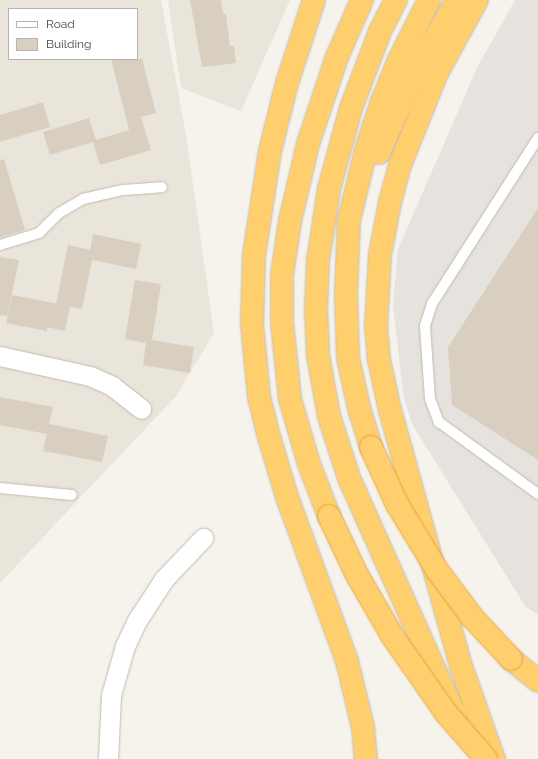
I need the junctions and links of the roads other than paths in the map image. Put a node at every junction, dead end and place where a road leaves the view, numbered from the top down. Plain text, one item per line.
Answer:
1 (362, 0) edge
2 (396, 0) edge
3 (429, 0) edge
4 (457, 0) edge
5 (477, 0) edge
6 (314, 6) edge
7 (538, 138) edge
8 (162, 187) dead end
9 (0, 245) edge
10 (347, 276) junction
11 (0, 356) edge
12 (141, 409) dead end
13 (0, 488) edge
14 (538, 494) edge
15 (72, 495) dead end
16 (203, 538) dead end
17 (538, 681) edge
18 (108, 759) edge
19 (366, 759) edge
20 (477, 759) edge
21 (486, 759) edge
22 (494, 759) edge

1 - 21 highway, bridge
2 - 20 highway
3 - 10 highway
4 - 10 highway
5 - 22 highway
6 - 19 highway
7 - 14 lane
8 - 9 lane
10 - 17 highway, bridge
11 - 12 street
13 - 15 lane
16 - 18 street

